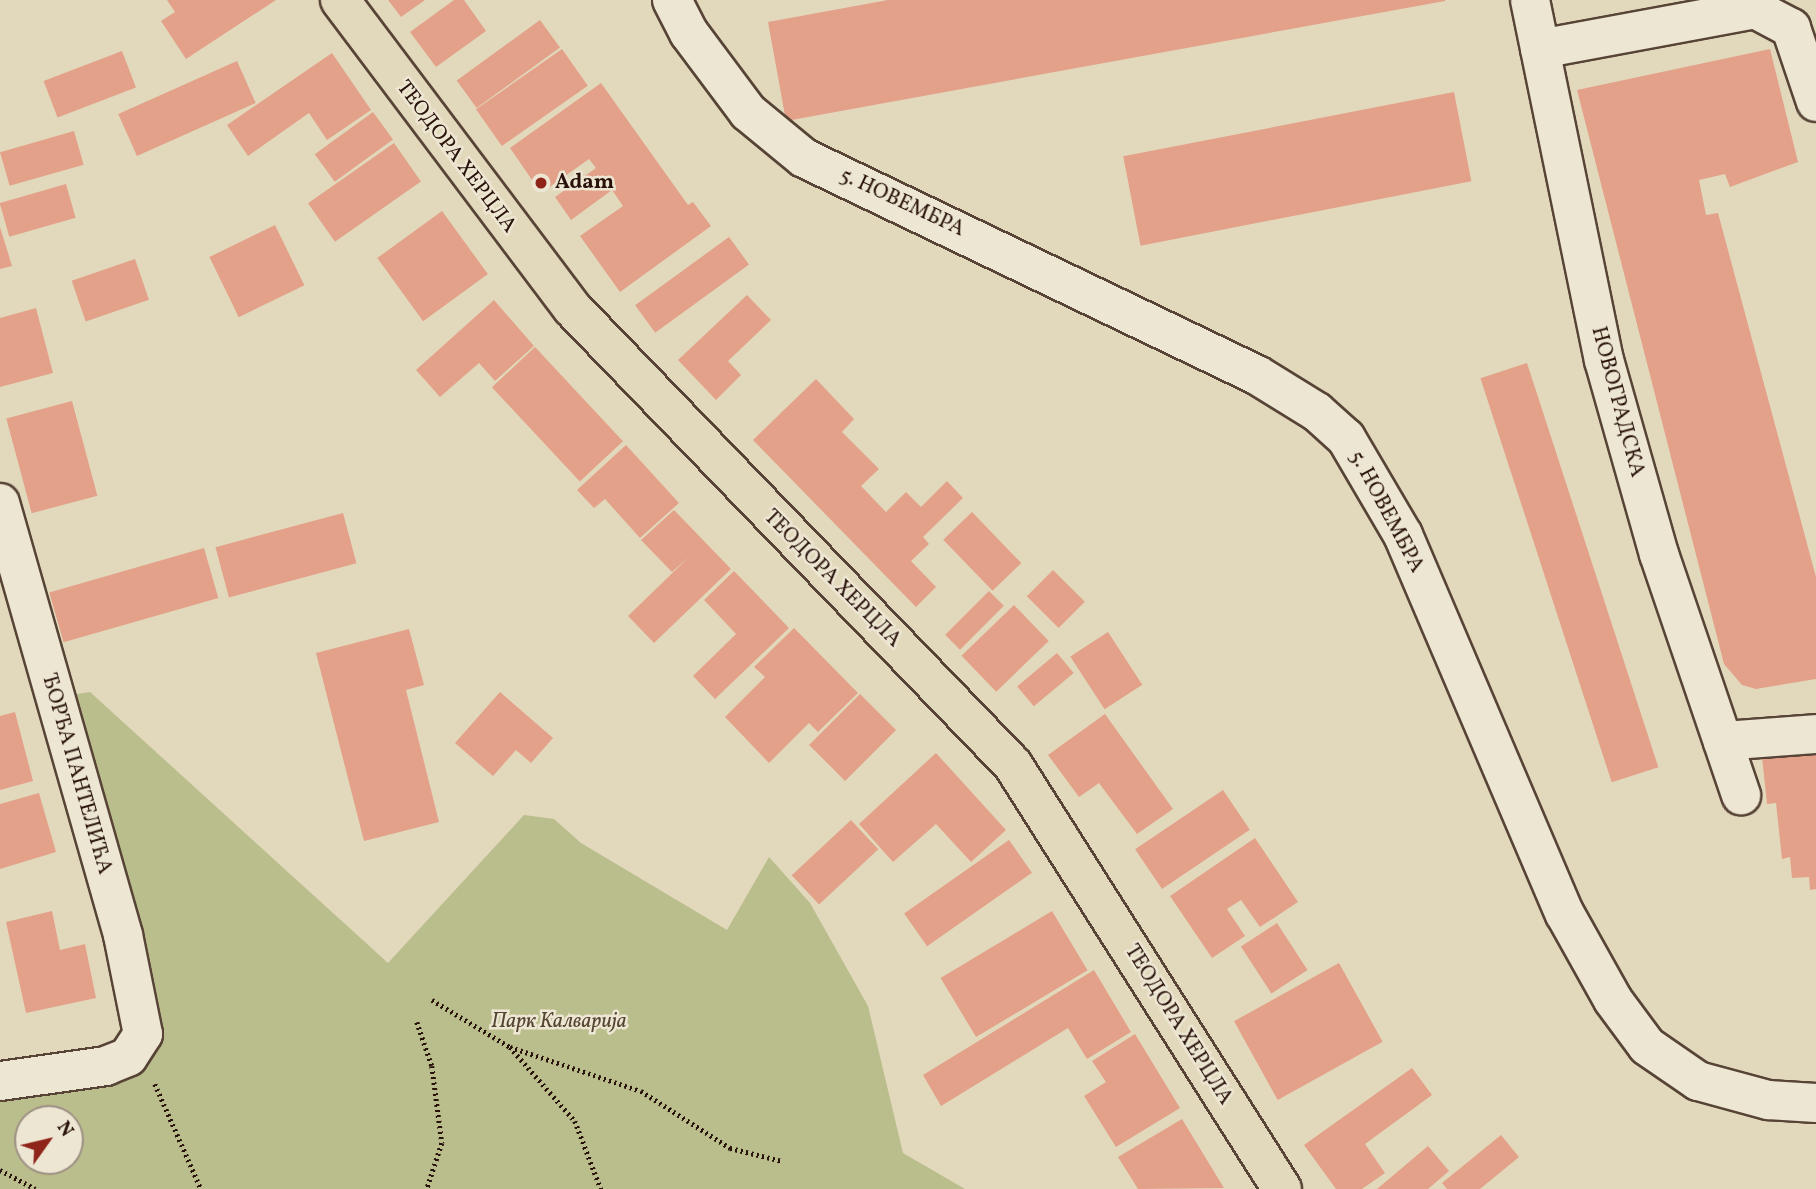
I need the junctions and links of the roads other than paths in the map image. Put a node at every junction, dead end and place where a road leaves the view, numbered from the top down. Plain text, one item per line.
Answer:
1 (340, 0) edge
2 (672, 0) edge
3 (1531, 0) edge
4 (1773, 7) edge
5 (1540, 49) junction
6 (1816, 102) edge
7 (0, 503) edge
8 (1816, 734) edge
9 (1723, 741) junction
10 (1741, 795) dead end
11 (0, 1081) edge
12 (1816, 1102) edge
13 (1282, 1189) edge

1 - 13 main road, ТЕОДОРА ХЕРЦЛА
2 - 12 street, 5. НОВЕМБРА
3 - 5 street, НОВОГРАДСКА
4 - 5 street
4 - 6 street
5 - 9 street, НОВОГРАДСКА
7 - 11 street, ЂОРЂА ПАНТЕЛИЋА
8 - 9 street
9 - 10 street, НОВОГРАДСКА

